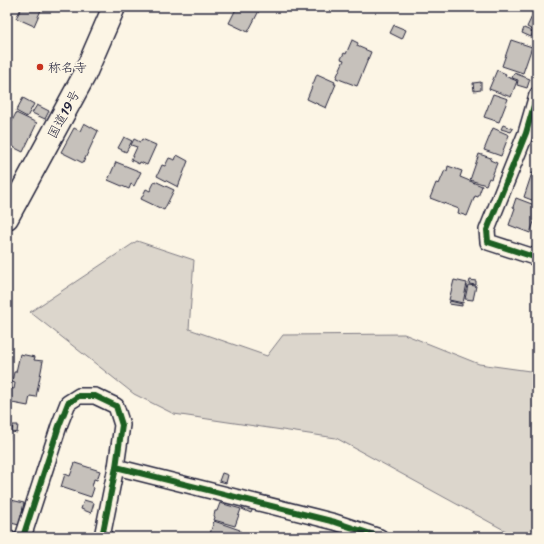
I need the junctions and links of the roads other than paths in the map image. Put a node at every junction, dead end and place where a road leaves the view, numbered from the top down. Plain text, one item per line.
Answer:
1 (114, 7) edge
2 (537, 95) edge
3 (7, 218) edge
4 (537, 258) edge
5 (116, 468) junction
6 (23, 537) edge
7 (102, 537) edge
8 (380, 537) edge

1 - 3 highway, 国道19号
2 - 4 street
5 - 6 street
5 - 7 street
5 - 8 street

